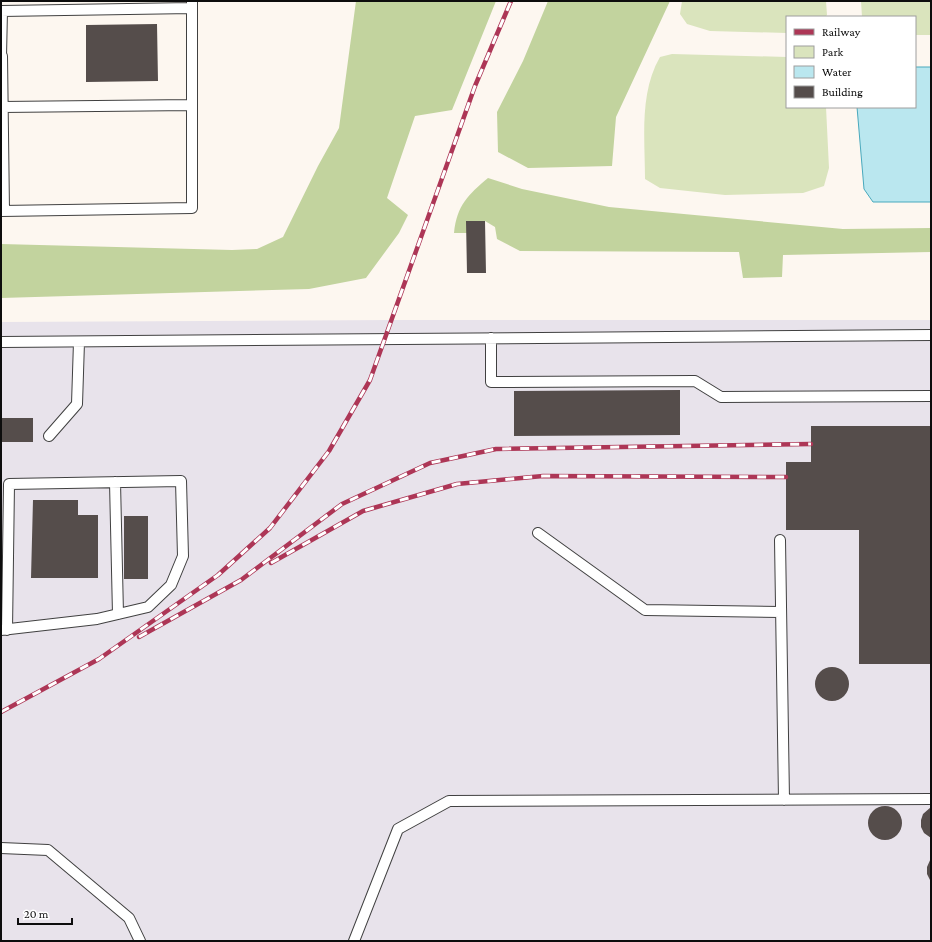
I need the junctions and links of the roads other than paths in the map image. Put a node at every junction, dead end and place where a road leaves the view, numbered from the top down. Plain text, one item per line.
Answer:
1 (192, 4) edge
2 (1, 11) edge
3 (1, 56) edge
4 (192, 105) junction
5 (2, 107) junction
6 (2, 211) edge
7 (931, 335) edge
8 (491, 338) junction
9 (1, 342) edge
10 (80, 342) junction
11 (931, 396) edge
12 (49, 436) dead end
13 (115, 482) junction
14 (538, 533) dead end
15 (780, 540) dead end
16 (781, 612) junction
17 (118, 614) junction
18 (4, 630) edge
19 (931, 799) edge
20 (784, 800) junction
21 (1, 848) edge
22 (140, 941) edge
23 (354, 941) edge

1 - 2 lane
1 - 4 lane
2 - 3 lane
3 - 5 lane
4 - 5 lane
4 - 6 lane
5 - 6 lane
7 - 8 lane
8 - 10 lane
8 - 11 lane
9 - 10 lane
10 - 12 lane
13 - 17 lane
13 - 17 lane
13 - 18 lane
14 - 16 lane
15 - 16 lane
16 - 20 lane
17 - 18 lane
19 - 20 lane
20 - 23 lane
21 - 22 lane

